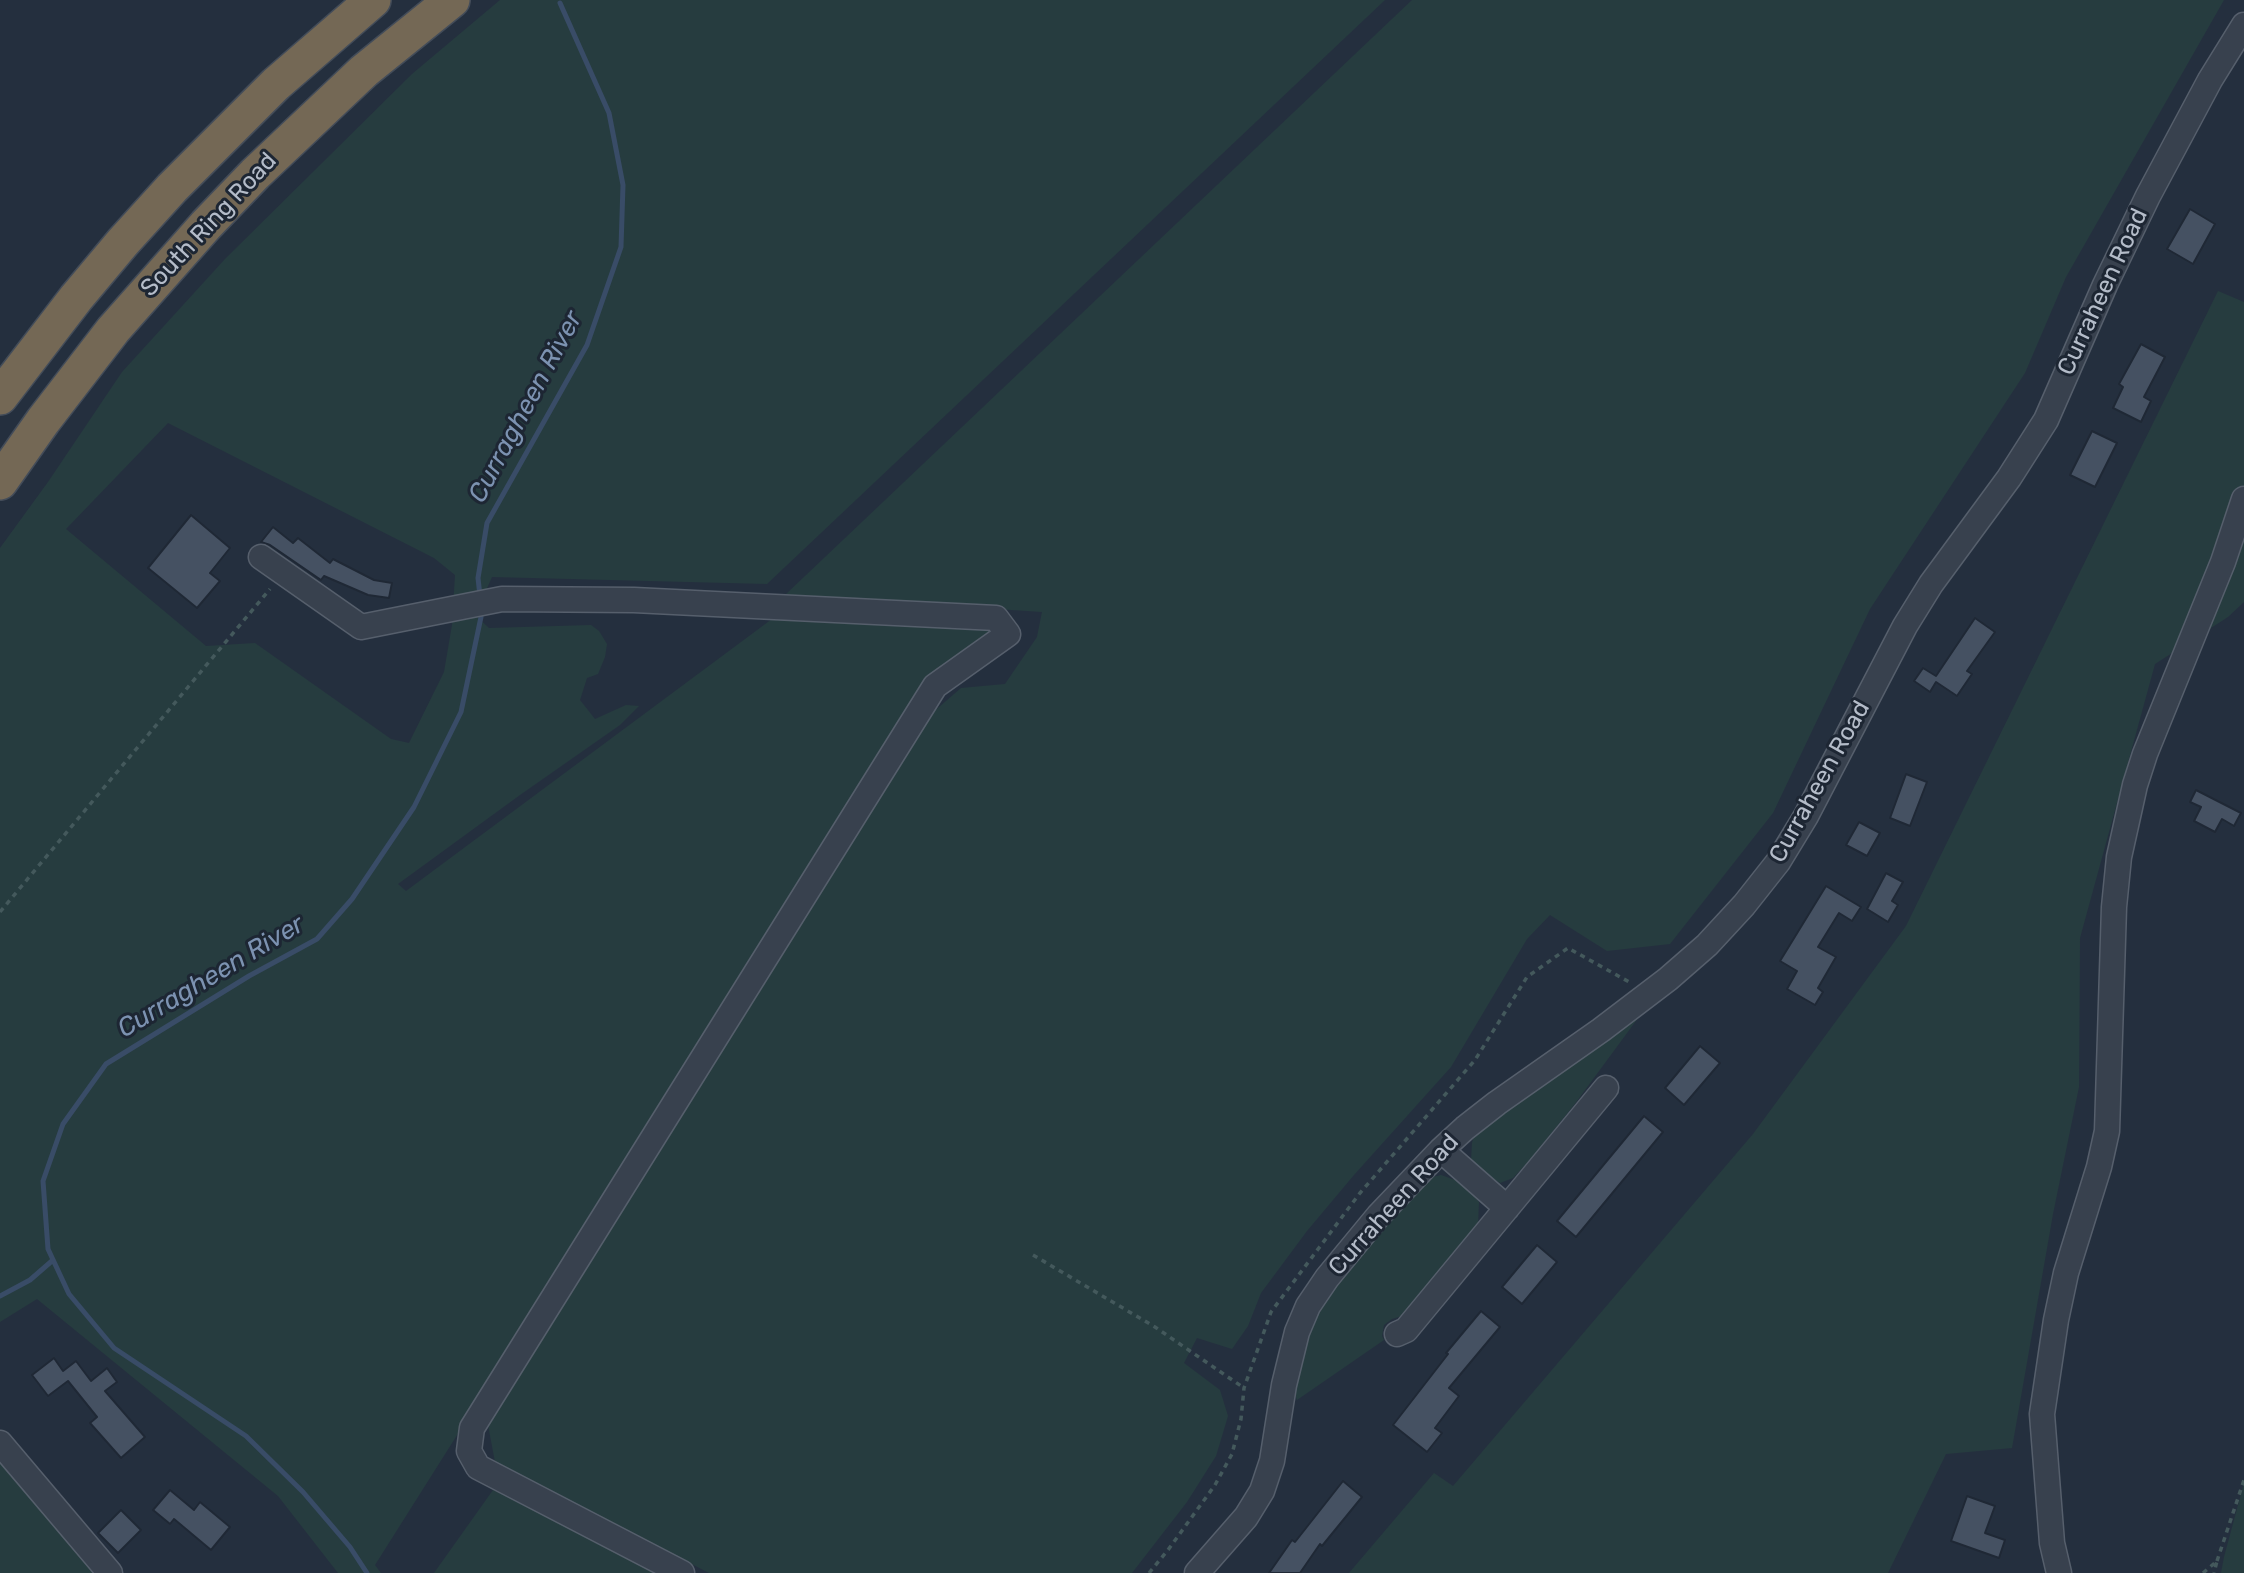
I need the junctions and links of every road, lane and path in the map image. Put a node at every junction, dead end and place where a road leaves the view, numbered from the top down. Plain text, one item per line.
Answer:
1 (373, 0) edge
2 (452, 0) edge
3 (2244, 25) edge
4 (0, 397) edge
5 (0, 482) edge
6 (2244, 499) edge
7 (261, 557) dead end
8 (284, 573) junction
9 (0, 912) edge
10 (1606, 1088) dead end
11 (1441, 1150) junction
12 (1507, 1208) junction
13 (1033, 1255) dead end
14 (1397, 1334) dead end
15 (1244, 1388) dead end
16 (0, 1443) edge
17 (2244, 1480) edge
18 (2217, 1561) junction
19 (110, 1573) edge
20 (682, 1573) edge
21 (1198, 1573) edge
22 (2059, 1573) edge
23 (2203, 1573) edge
24 (2214, 1573) edge

1 - 4 highway, South Ring Road
2 - 5 highway, South Ring Road
3 - 11 street, Curraheen Road
6 - 22 street
7 - 8 street
8 - 9 path
8 - 20 street
10 - 12 street
11 - 12 street
11 - 21 street, Curraheen Road
12 - 14 street
13 - 15 path
16 - 19 street
17 - 18 path
18 - 23 path
18 - 24 path

